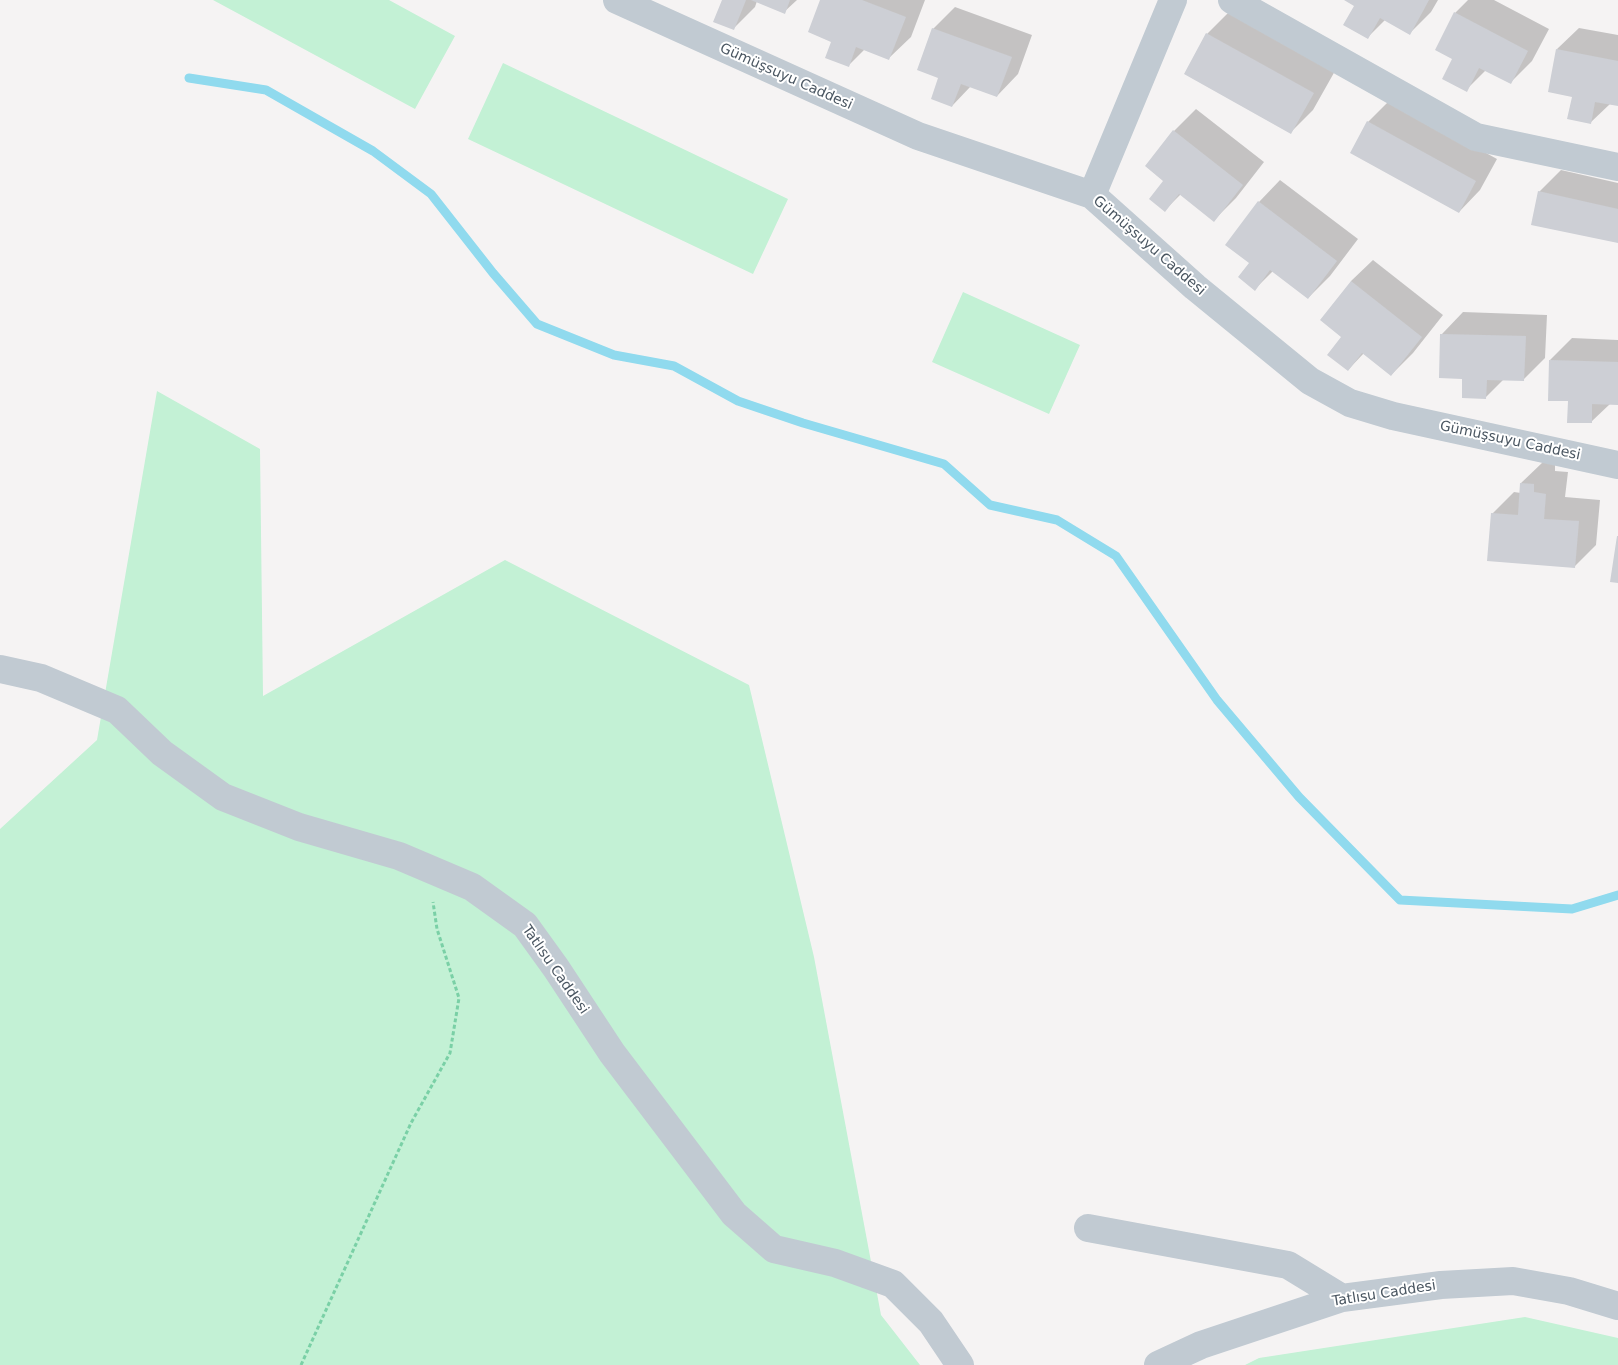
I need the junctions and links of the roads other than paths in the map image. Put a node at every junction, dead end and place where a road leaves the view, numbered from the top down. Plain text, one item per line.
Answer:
1 (617, 0) edge
2 (1173, 0) edge
3 (1232, 0) edge
4 (1618, 167) edge
5 (1092, 195) junction
6 (1618, 465) edge
7 (0, 669) edge
8 (1088, 1228) dead end
9 (1342, 1298) junction
10 (1618, 1306) edge
11 (960, 1365) edge
12 (1158, 1365) edge

1 - 5 street, Gümüşsuyu Caddesi
2 - 5 street
3 - 4 street
5 - 6 street, Gümüşsuyu Caddesi
7 - 11 street, Tatlısu Caddesi
8 - 9 street
9 - 10 street, Tatlısu Caddesi
9 - 12 street, Tatlısu Caddesi

